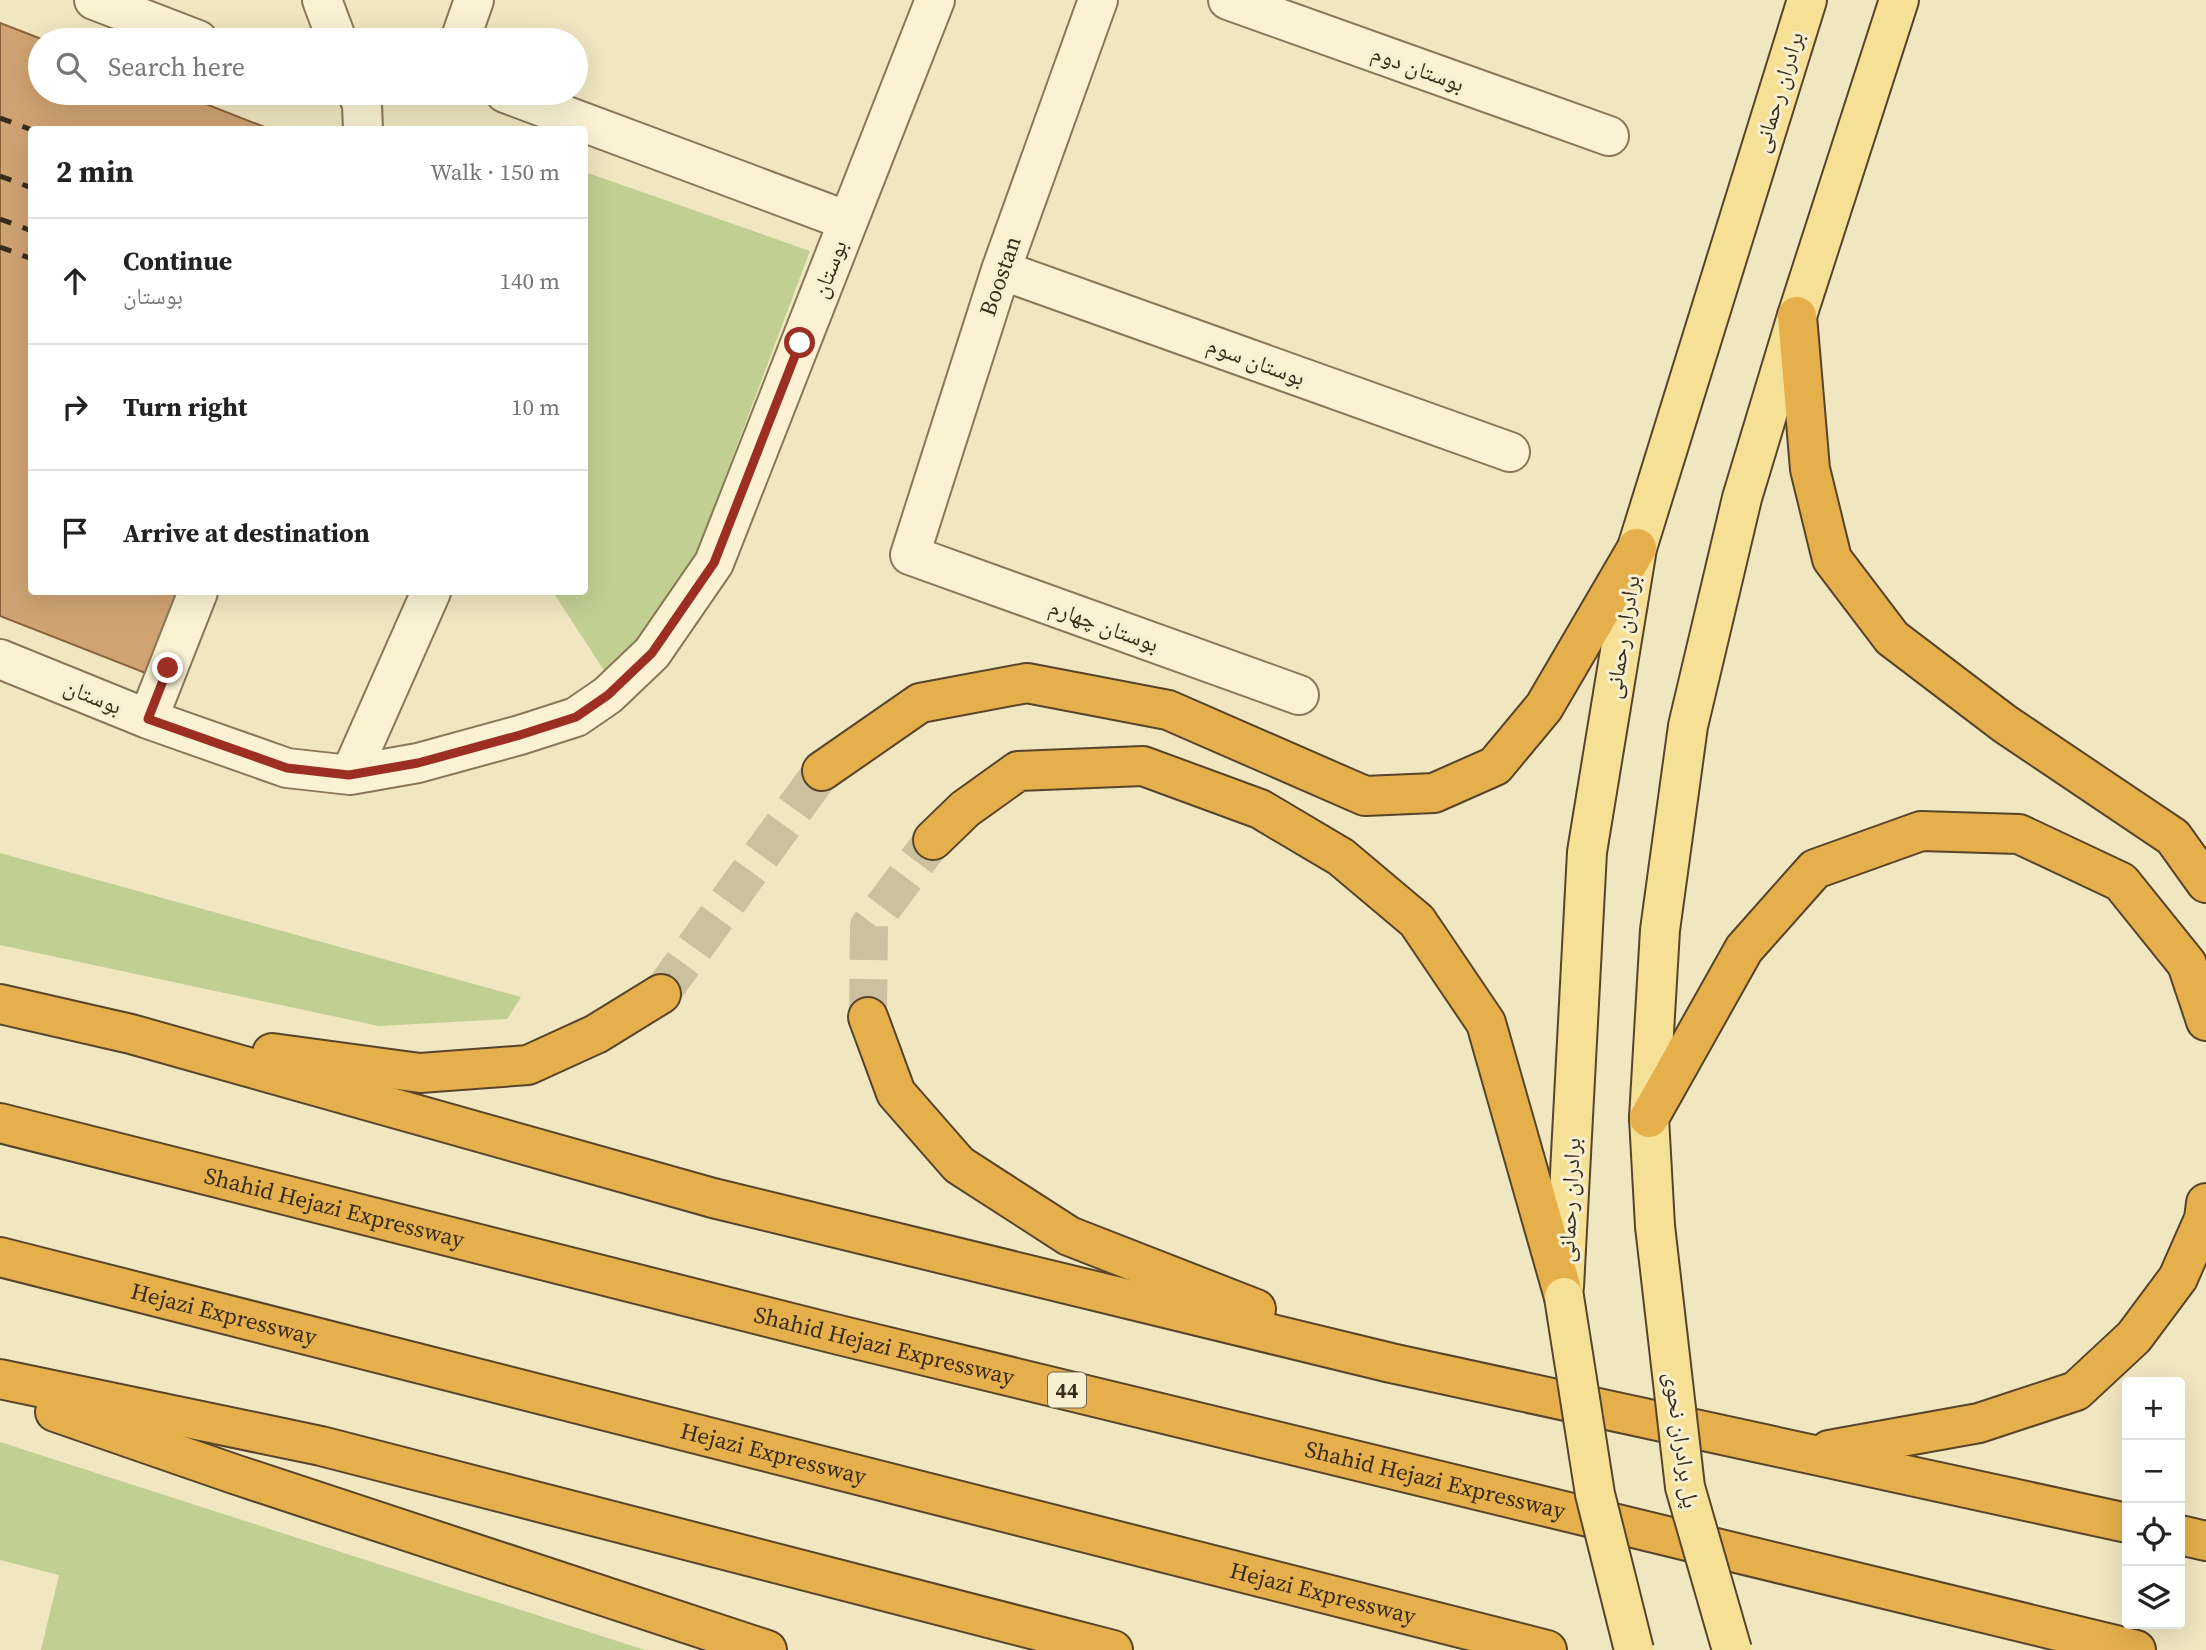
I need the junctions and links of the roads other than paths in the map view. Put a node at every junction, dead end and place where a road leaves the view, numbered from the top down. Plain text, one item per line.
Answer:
1 (94, 0) edge
2 (321, 0) edge
3 (474, 0) edge
4 (935, 0) edge
5 (1098, 0) edge
6 (1228, 0) edge
7 (1807, 0) edge
8 (1899, 0) edge
9 (167, 28) edge
10 (332, 28) edge
11 (464, 28) edge
12 (537, 105) edge
13 (1609, 135) dead end
14 (848, 221) junction
15 (1001, 270) junction
16 (1797, 316) junction
17 (1510, 452) dead end
18 (1637, 548) junction
19 (910, 555) joint
20 (197, 595) edge
21 (430, 595) edge
22 (0, 659) edge
23 (1299, 695) dead end
24 (148, 719) junction
25 (822, 771) tunnel mouth
26 (349, 775) junction
27 (933, 840) tunnel mouth
28 (2206, 883) edge
29 (661, 994) tunnel mouth
30 (0, 1004) edge
31 (868, 1017) tunnel mouth
32 (2206, 1021) edge
33 (131, 1034) junction
34 (1649, 1118) junction
35 (0, 1123) edge
36 (2206, 1203) edge
37 (0, 1257) edge
38 (1564, 1297) junction
39 (1391, 1363) junction
40 (0, 1379) edge
41 (0, 1393) edge
42 (1810, 1453) junction
43 (2122, 1522) edge
44 (2185, 1536) edge
45 (2206, 1541) edge
46 (767, 1650) edge
47 (1113, 1650) edge
48 (1547, 1650) edge
49 (1634, 1650) edge
50 (1732, 1650) edge
51 (2136, 1650) edge

1 - 9 street
2 - 10 street
3 - 11 street
4 - 14 street, بوستان
5 - 15 street, Boostan
6 - 13 street, بوستان دوم
7 - 18 main road, برادران رحمانی
8 - 16 main road
12 - 14 street
14 - 26 street, بوستان
15 - 17 street, بوستان سوم
15 - 19 street, Boostan
16 - 28 highway
16 - 34 main road
18 - 25 highway
18 - 38 main road, برادران رحمانی
19 - 23 street, بوستان چهارم
20 - 24 street
21 - 26 street
22 - 24 street, بوستان
24 - 26 street, بوستان
27 - 38 highway
29 - 33 highway
30 - 33 highway
31 - 39 highway
32 - 34 highway
33 - 39 highway
34 - 50 main road, پل برادران نحوی, bridge
35 - 51 highway, Shahid Hejazi Expressway / 44
36 - 42 highway
37 - 48 highway, Hejazi Expressway
38 - 49 main road, bridge
39 - 42 highway
40 - 47 highway
41 - 46 highway
42 - 43 highway
44 - 45 highway

